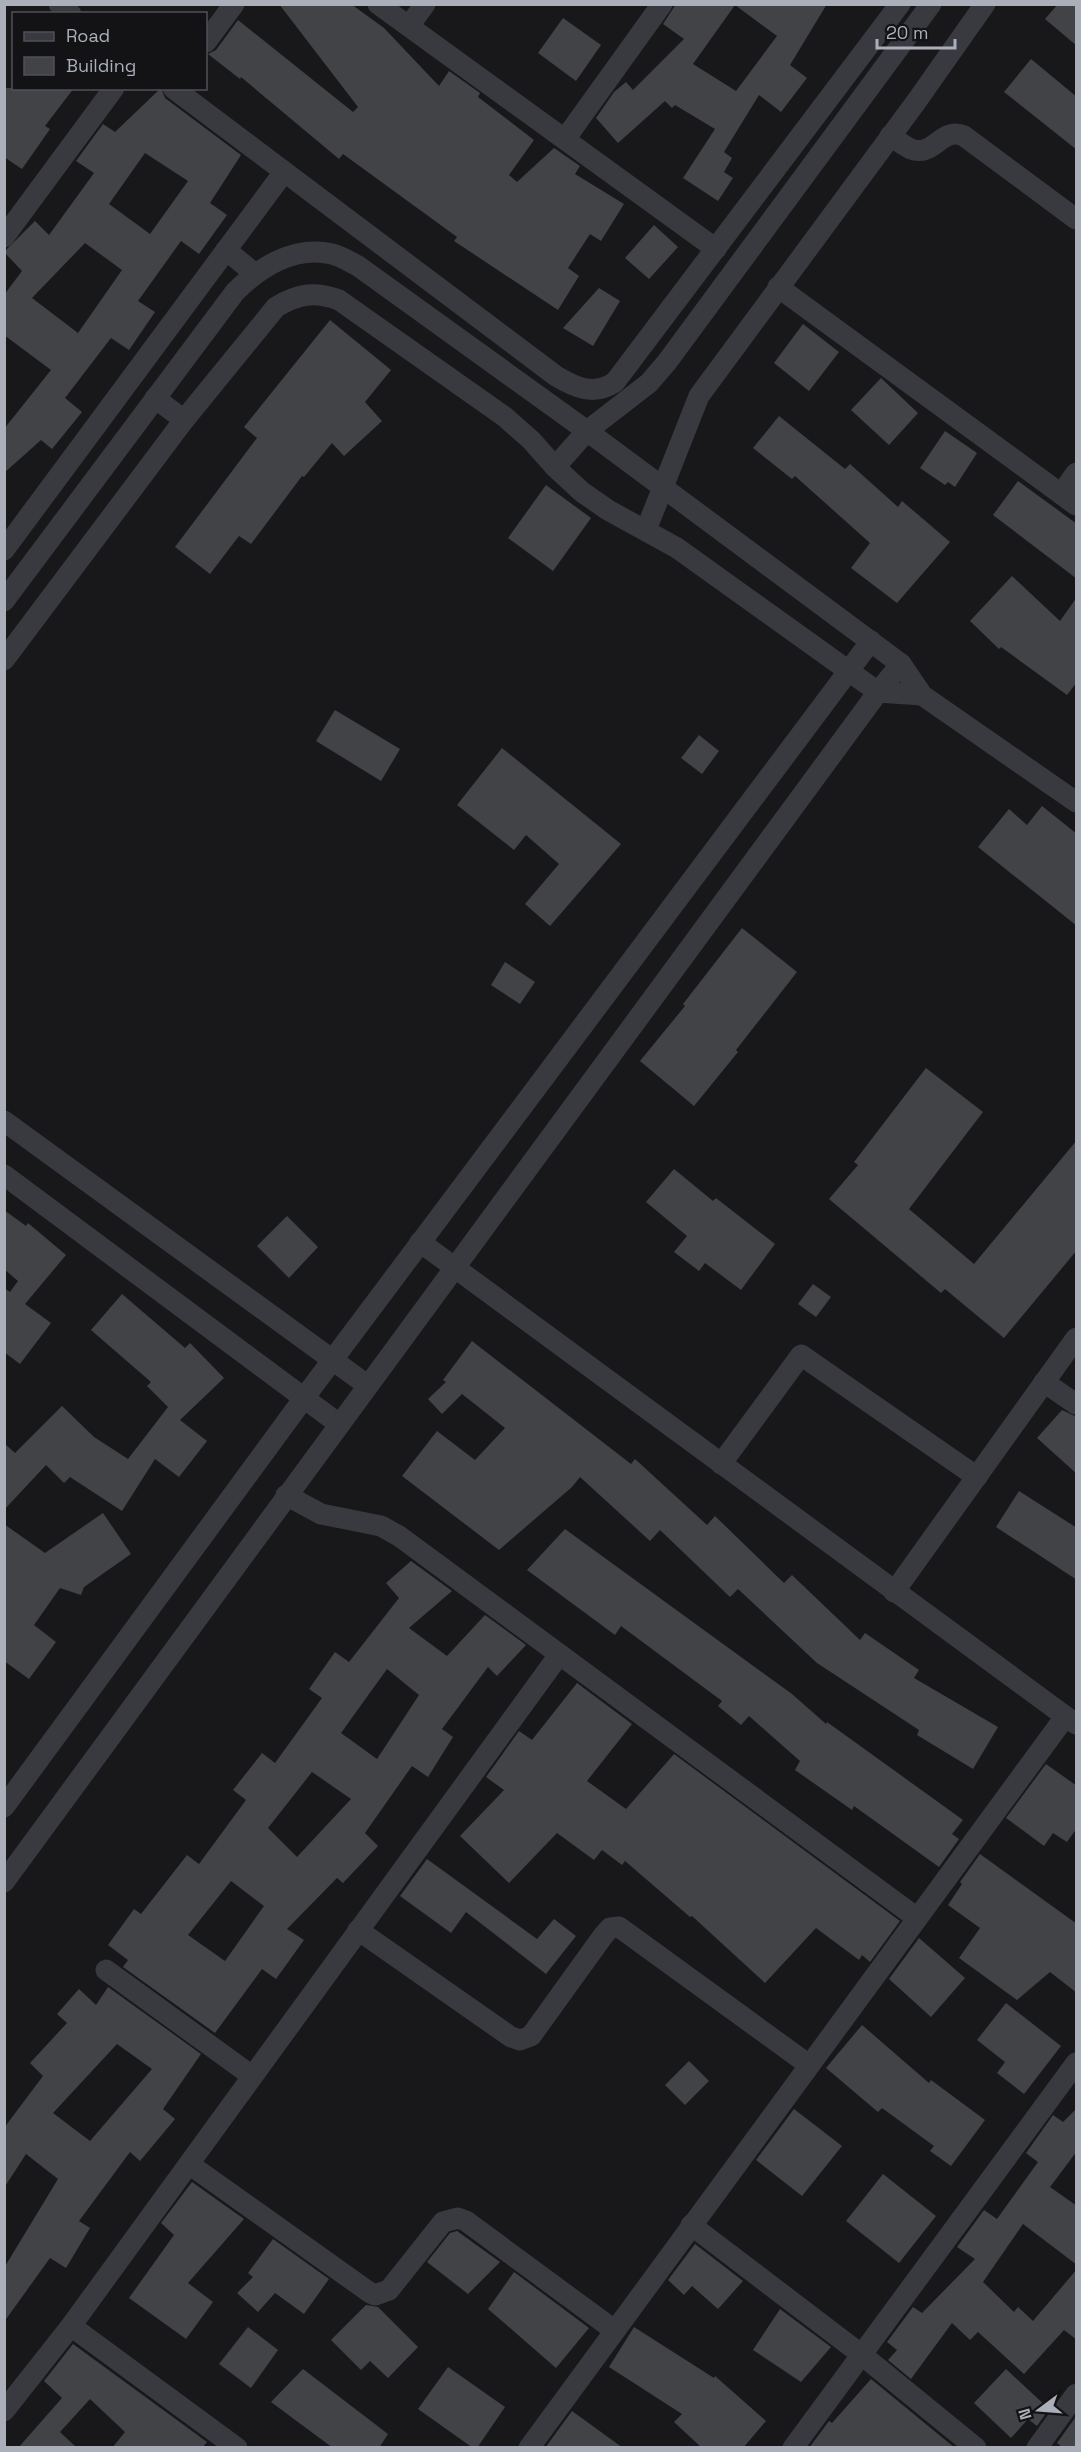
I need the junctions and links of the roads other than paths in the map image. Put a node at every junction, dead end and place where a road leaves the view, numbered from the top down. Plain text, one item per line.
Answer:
1 (234, 4) edge
2 (378, 4) edge
3 (425, 4) edge
4 (662, 4) edge
5 (900, 4) edge
6 (931, 4) edge
7 (985, 4) edge
8 (408, 27) junction
9 (207, 41) edge
10 (112, 90) edge
11 (176, 90) edge
12 (890, 136) junction
13 (565, 138) junction
14 (284, 172) junction
15 (1077, 219) edge
16 (8, 226) edge
17 (716, 249) junction
18 (226, 250) junction
19 (415, 270) junction
20 (254, 273) junction
21 (778, 287) junction
22 (396, 293) junction
23 (155, 398) junction
24 (184, 420) junction
25 (587, 431) junction
26 (555, 467) junction
27 (1077, 473) edge
28 (664, 488) junction
29 (1069, 500) edge
30 (646, 530) junction
31 (4, 550) edge
32 (4, 601) edge
33 (872, 641) junction
34 (4, 660) edge
35 (901, 664) junction
36 (850, 672) junction
37 (878, 692) junction
38 (922, 695) junction
39 (1077, 802) edge
40 (4, 1121) edge
41 (4, 1175) edge
42 (420, 1242) junction
43 (456, 1269) junction
44 (1077, 1338) edge
45 (333, 1360) junction
46 (1044, 1382) junction
47 (367, 1385) junction
48 (304, 1398) junction
49 (1077, 1404) edge
50 (339, 1424) junction
51 (721, 1464) junction
52 (976, 1477) junction
53 (286, 1495) junction
54 (894, 1592) junction
55 (559, 1654) junction
56 (1071, 1721) edge
57 (4, 1807) edge
58 (4, 1882) edge
59 (917, 1918) junction
60 (358, 1930) junction
61 (106, 1970) dead end
62 (1077, 2063) edge
63 (809, 2065) junction
64 (252, 2076) junction
65 (189, 2164) junction
66 (691, 2225) junction
67 (71, 2326) junction
68 (614, 2330) junction
69 (862, 2355) junction
70 (1077, 2394) edge
71 (4, 2411) edge
72 (237, 2448) edge
73 (529, 2448) edge
74 (794, 2448) edge
75 (976, 2448) edge
76 (1037, 2448) edge

1 - 9 street
2 - 8 street
3 - 8 street
4 - 13 street
5 - 17 street
6 - 25 street
7 - 12 street
8 - 13 street
10 - 16 street
11 - 14 street
12 - 15 street
12 - 21 street
13 - 17 street
14 - 18 street
14 - 19 street
17 - 19 street
18 - 20 street
18 - 31 street
19 - 22 street
20 - 22 street
20 - 23 street
21 - 28 street
21 - 29 street
22 - 25 street
23 - 24 street
23 - 32 street
24 - 26 street
24 - 34 street
25 - 26 street
25 - 28 street
26 - 30 street
27 - 29 street
28 - 30 street
28 - 33 street
30 - 36 street
33 - 35 street
33 - 36 street
35 - 37 street
35 - 38 street
36 - 37 street
36 - 42 street
37 - 38 street
37 - 43 street
38 - 39 street
40 - 45 street
41 - 48 street
42 - 43 street
42 - 45 street
43 - 47 street
43 - 51 street
44 - 46 street
45 - 47 street
45 - 48 street
46 - 49 street
46 - 52 street
47 - 50 street
48 - 50 street
48 - 57 street
50 - 53 street
51 - 52 street
51 - 54 street
52 - 54 street
53 - 55 street
53 - 58 street
54 - 56 street
55 - 59 street
55 - 60 street
56 - 59 street
59 - 63 street
60 - 63 street
60 - 64 street
61 - 64 street
62 - 69 street
63 - 66 street
64 - 65 street
65 - 67 street
65 - 68 street
66 - 68 street
66 - 69 street
67 - 71 street
67 - 72 street
68 - 73 street
69 - 74 street
69 - 75 street
70 - 76 street

